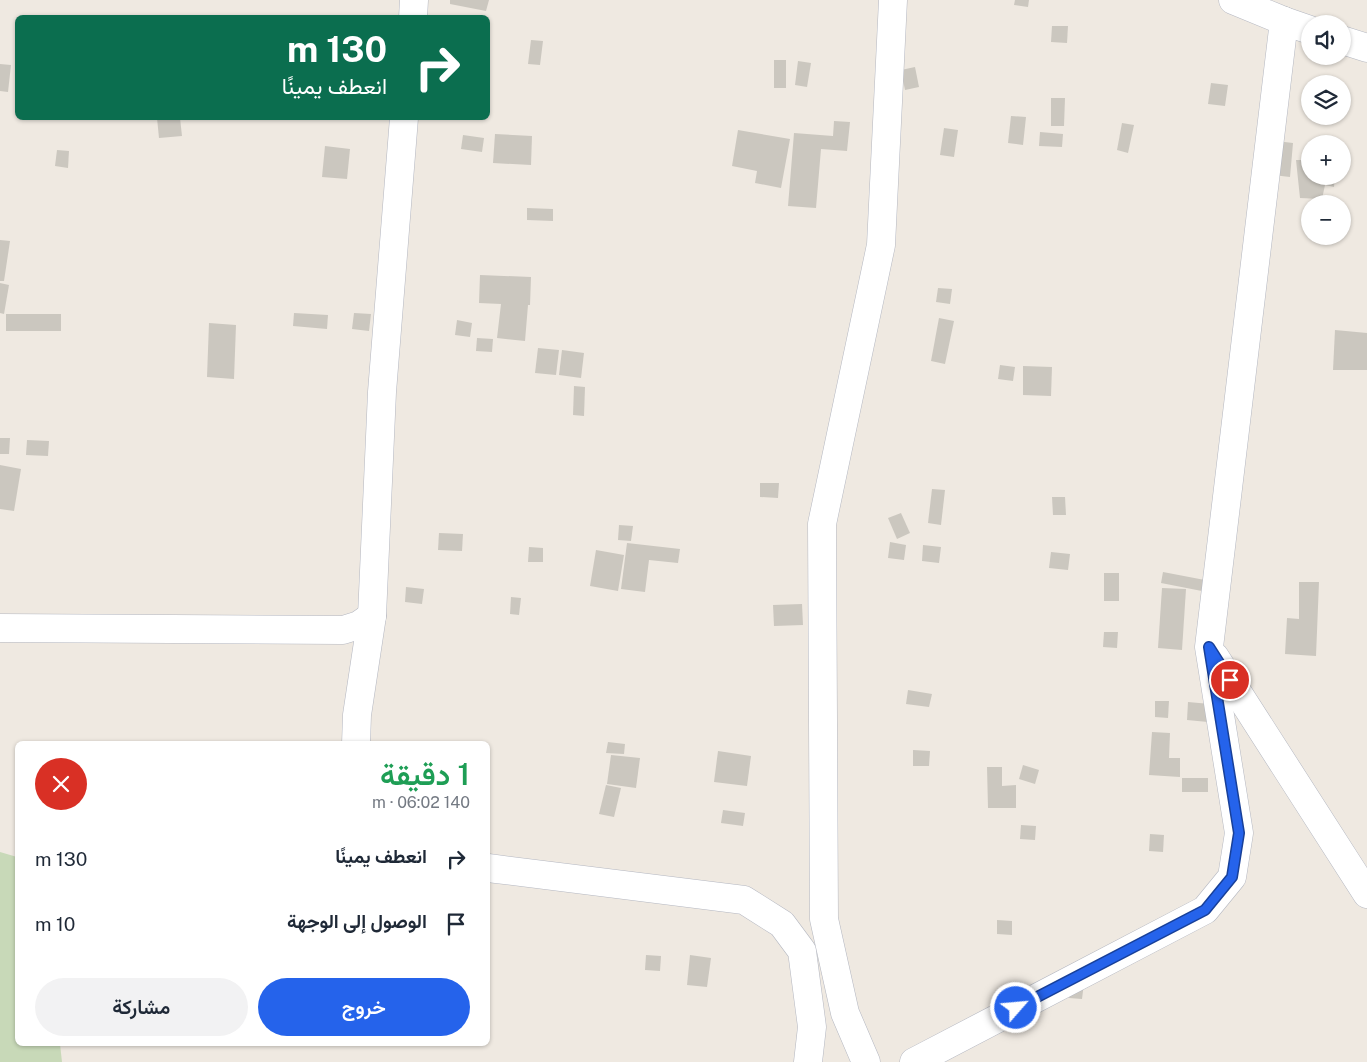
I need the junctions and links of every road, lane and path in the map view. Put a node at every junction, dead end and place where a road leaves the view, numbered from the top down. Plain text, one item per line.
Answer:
1 (414, 0) edge
2 (893, 0) edge
3 (1234, 0) edge
4 (413, 15) edge
5 (1284, 21) junction
6 (1301, 27) edge
7 (1351, 43) edge
8 (1367, 48) edge
9 (404, 120) edge
10 (372, 616) junction
11 (0, 628) edge
12 (1209, 647) junction
13 (356, 741) edge
14 (490, 868) edge
15 (1367, 894) edge
16 (808, 1062) edge
17 (866, 1062) edge
18 (914, 1062) edge

1 - 4 street
2 - 17 street
3 - 5 street
5 - 6 street
5 - 12 street
7 - 8 street
9 - 10 street
10 - 11 street
10 - 13 street
12 - 15 street
12 - 18 street
14 - 16 street

